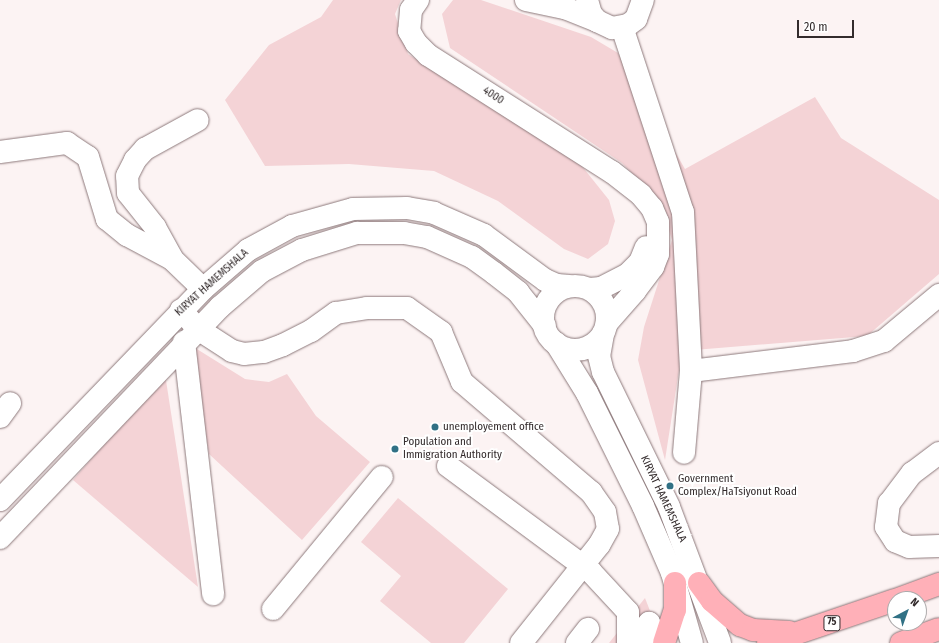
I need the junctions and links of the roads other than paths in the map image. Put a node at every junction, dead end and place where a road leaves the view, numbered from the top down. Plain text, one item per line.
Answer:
1 (418, 0) edge
2 (526, 0) edge
3 (575, 0) edge
4 (587, 0) edge
5 (643, 0) edge
6 (548, 4) junction
7 (597, 22) junction
8 (622, 27) junction
9 (198, 120) dead end
10 (0, 152) edge
11 (612, 172) junction
12 (172, 259) junction
13 (569, 286) junction
14 (203, 289) junction
15 (590, 289) junction
16 (635, 291) junction
17 (939, 295) edge
18 (181, 310) junction
19 (605, 328) junction
20 (191, 335) junction
21 (551, 335) junction
22 (691, 371) junction
23 (617, 400) junction
24 (684, 453) dead end
25 (939, 453) edge
26 (448, 466) dead end
27 (382, 477) dead end
28 (0, 500) edge
29 (0, 538) edge
30 (939, 546) edge
31 (582, 566) junction
32 (675, 582) junction
33 (699, 583) junction
34 (939, 584) edge
35 (920, 591) edge
36 (213, 594) dead end
37 (887, 603) edge
38 (273, 609) dead end
39 (939, 629) edge
40 (802, 632) junction
41 (521, 643) edge
42 (628, 643) edge
43 (640, 643) edge
44 (647, 643) edge
45 (664, 643) edge
46 (692, 643) edge
47 (720, 643) edge
48 (768, 643) edge
49 (901, 643) edge

1 - 11 street, 4000
2 - 6 street
3 - 6 street
4 - 7 street
5 - 8 street
6 - 7 street
7 - 8 street
8 - 22 street
9 - 12 street
10 - 12 street
11 - 15 street, 4000
11 - 16 street, 4000
12 - 14 street
13 - 14 street, KIRYAT HAMEMSHALA
13 - 15 street
13 - 21 street
14 - 18 street, KIRYAT HAMEMSHALA
15 - 19 street
16 - 19 street, 4000
16 - 23 street
17 - 22 street
18 - 20 street
18 - 28 street, KIRYAT HAMEMSHALA
19 - 21 street
19 - 23 street, KIRYAT HAMEMSHALA
20 - 21 street, KIRYAT HAMEMSHALA
20 - 29 street, KIRYAT HAMEMSHALA
20 - 31 street
20 - 36 street
21 - 32 street, KIRYAT HAMEMSHALA
22 - 24 street
23 - 33 street, KIRYAT HAMEMSHALA
25 - 30 street
26 - 31 street
27 - 38 street
31 - 41 street
31 - 42 street
32 - 45 highway
32 - 46 street, KIRYAT HAMEMSHALA
33 - 40 highway
33 - 47 street, KIRYAT HAMEMSHALA
34 - 35 highway
37 - 40 highway, 75
39 - 49 highway
40 - 48 highway, 75
43 - 44 street

